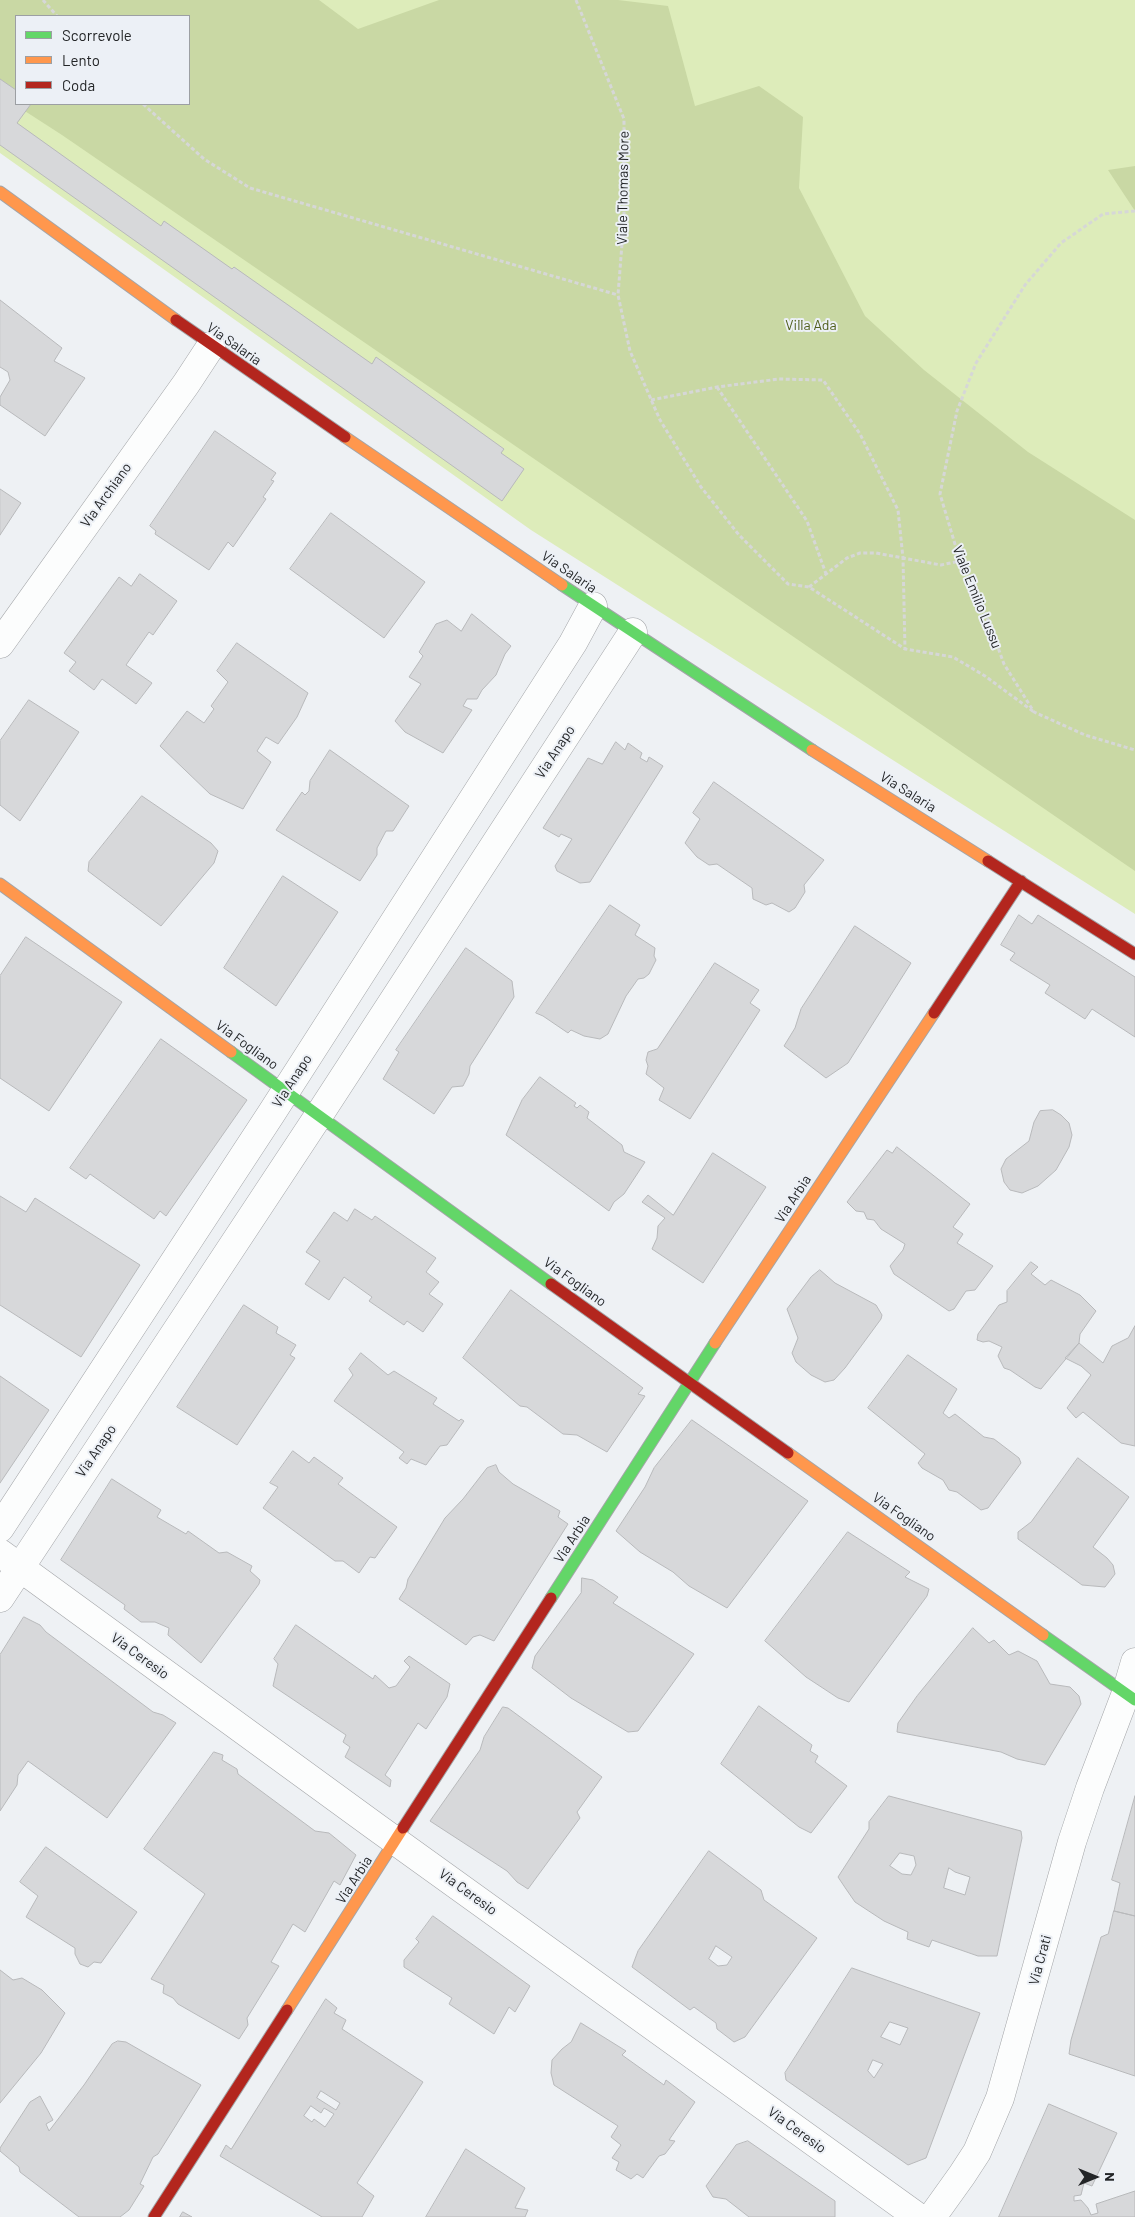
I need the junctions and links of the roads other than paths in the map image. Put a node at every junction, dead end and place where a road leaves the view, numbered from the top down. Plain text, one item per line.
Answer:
1 (0, 192) edge
2 (210, 346) junction
3 (593, 606) junction
4 (633, 632) junction
5 (0, 644) edge
6 (442, 847) junction
7 (477, 871) junction
8 (1021, 881) junction
9 (0, 884) edge
10 (1135, 954) edge
11 (285, 1092) junction
12 (319, 1115) junction
13 (140, 1314) junction
14 (174, 1334) junction
15 (690, 1383) junction
16 (0, 1528) edge
17 (9, 1560) edge
18 (0, 1598) edge
19 (1135, 1662) edge
20 (1130, 1696) edge
21 (396, 1841) junction
22 (154, 2217) edge
23 (918, 2217) edge
24 (932, 2217) edge

1 - 2 street, Via Salaria
2 - 3 street, Via Salaria
2 - 5 street, Via Archiano
3 - 4 street, Via Salaria
3 - 6 street, Via Anapo
4 - 7 street, Via Anapo
4 - 8 street, Via Salaria
6 - 7 street
6 - 11 street, Via Anapo
7 - 12 street, Via Anapo
8 - 10 street, Via Salaria
8 - 15 street, Via Arbia
9 - 11 street, Via Fogliano
11 - 12 street, Via Fogliano
11 - 13 street, Via Anapo
12 - 14 street, Via Anapo
12 - 15 street, Via Fogliano
13 - 14 street
13 - 16 street, Via Anapo
14 - 17 street, Via Anapo
15 - 20 street, Via Fogliano
15 - 21 street, Via Arbia
17 - 18 street, Via Anapo
17 - 21 street, Via Ceresio
19 - 20 street, Via Crati
20 - 24 street, Via Crati
21 - 22 street, Via Arbia
21 - 23 street, Via Ceresio

